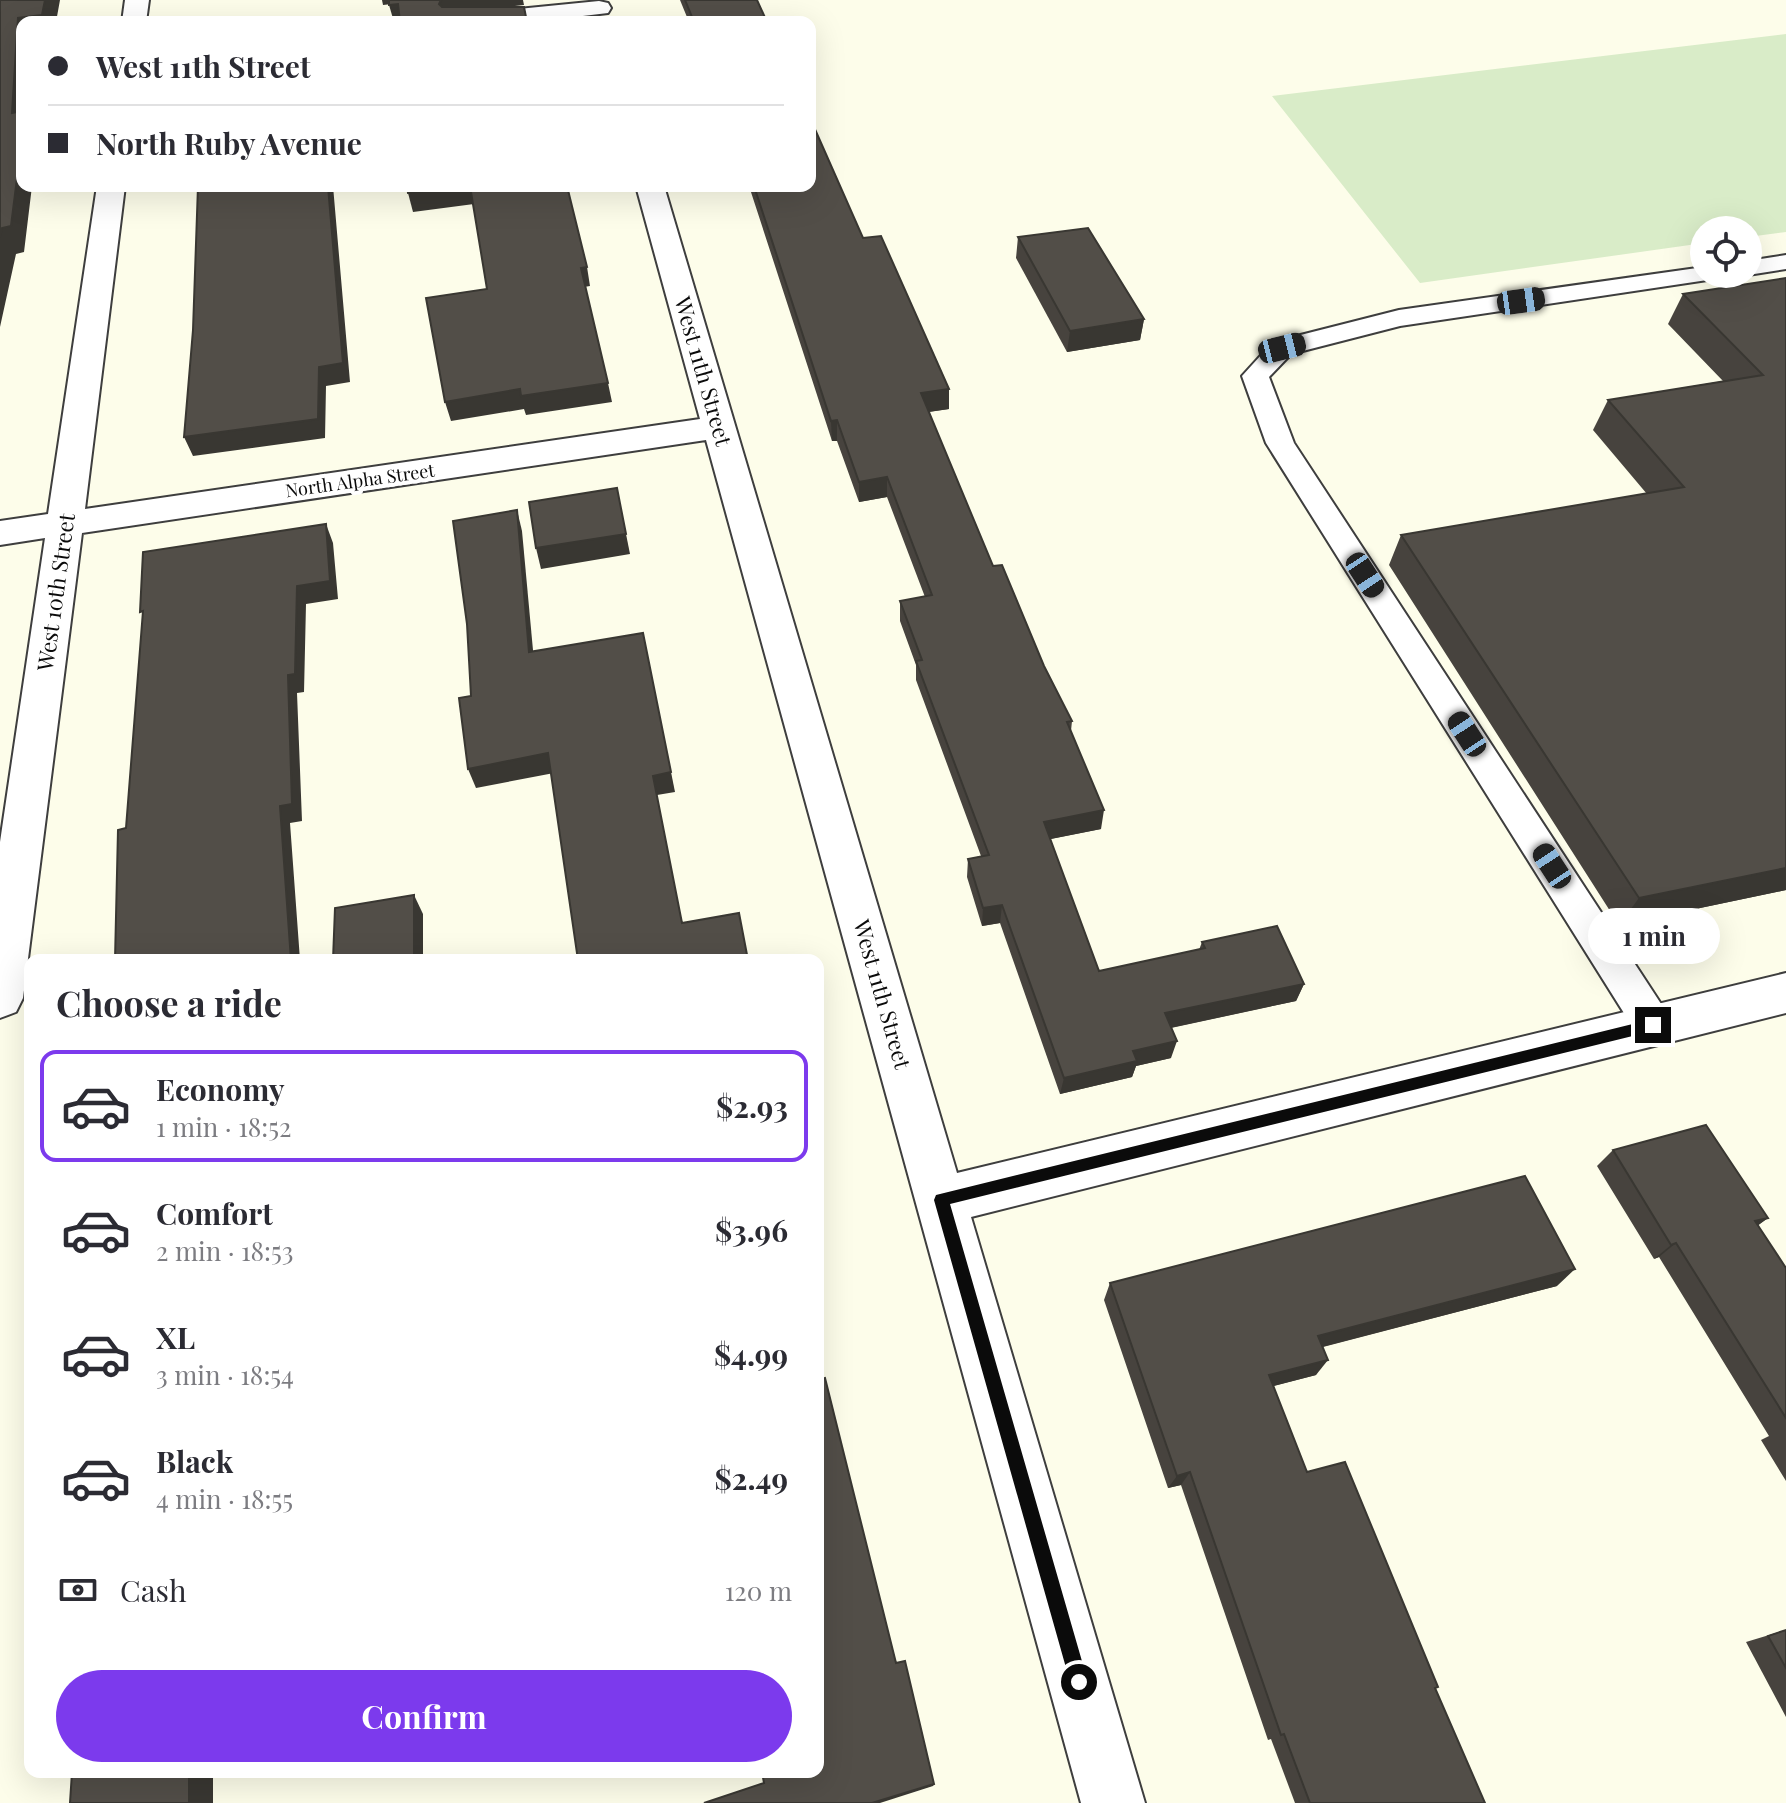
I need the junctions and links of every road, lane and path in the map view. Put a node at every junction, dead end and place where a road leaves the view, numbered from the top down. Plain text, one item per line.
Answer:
1 (599, 10) edge
2 (528, 16) edge
3 (110, 192) edge
4 (652, 192) edge
5 (1786, 262) edge
6 (1762, 266) edge
7 (1690, 276) edge
8 (720, 427) junction
9 (64, 524) junction
10 (0, 533) edge
11 (0, 998) edge
12 (1780, 1005) edge
13 (1653, 1025) junction
14 (942, 1200) junction
15 (1113, 1803) edge

1 - 2 street
3 - 9 street, West 10th Street
4 - 8 street, West 11th Street
5 - 6 lane
7 - 13 lane
8 - 9 street, North Alpha Street
8 - 14 street, West 11th Street
9 - 10 street, North Alpha Street
9 - 11 street, West 10th Street
12 - 13 street
13 - 14 street
14 - 15 street, West 11th Street

